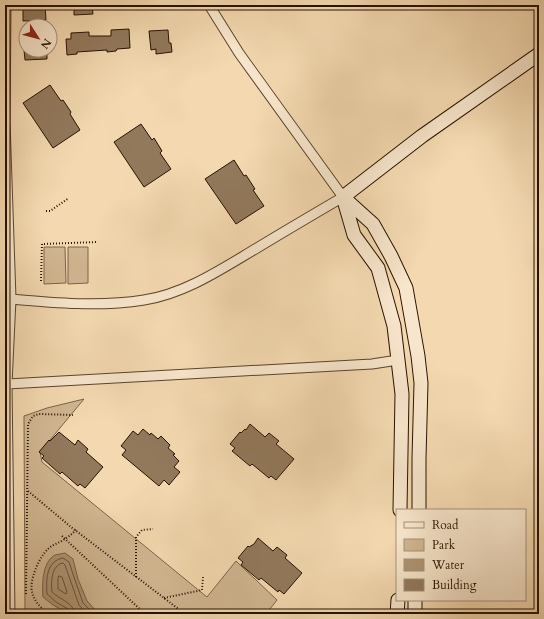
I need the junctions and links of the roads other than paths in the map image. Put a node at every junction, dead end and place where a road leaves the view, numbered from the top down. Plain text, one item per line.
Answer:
1 (6, 5) edge
2 (209, 5) edge
3 (539, 54) edge
4 (343, 197) junction
5 (11, 299) junction
6 (398, 360) junction
7 (7, 384) junction
8 (400, 509) edge
9 (419, 509) edge
10 (398, 601) edge
11 (415, 601) edge
12 (10, 614) edge
13 (397, 614) edge
14 (415, 614) edge

1 - 5 street
2 - 4 street
3 - 4 main road
4 - 5 street
4 - 6 main road
4 - 9 main road
5 - 7 street
6 - 7 street
6 - 8 main road
7 - 12 street
10 - 13 main road
11 - 14 main road

